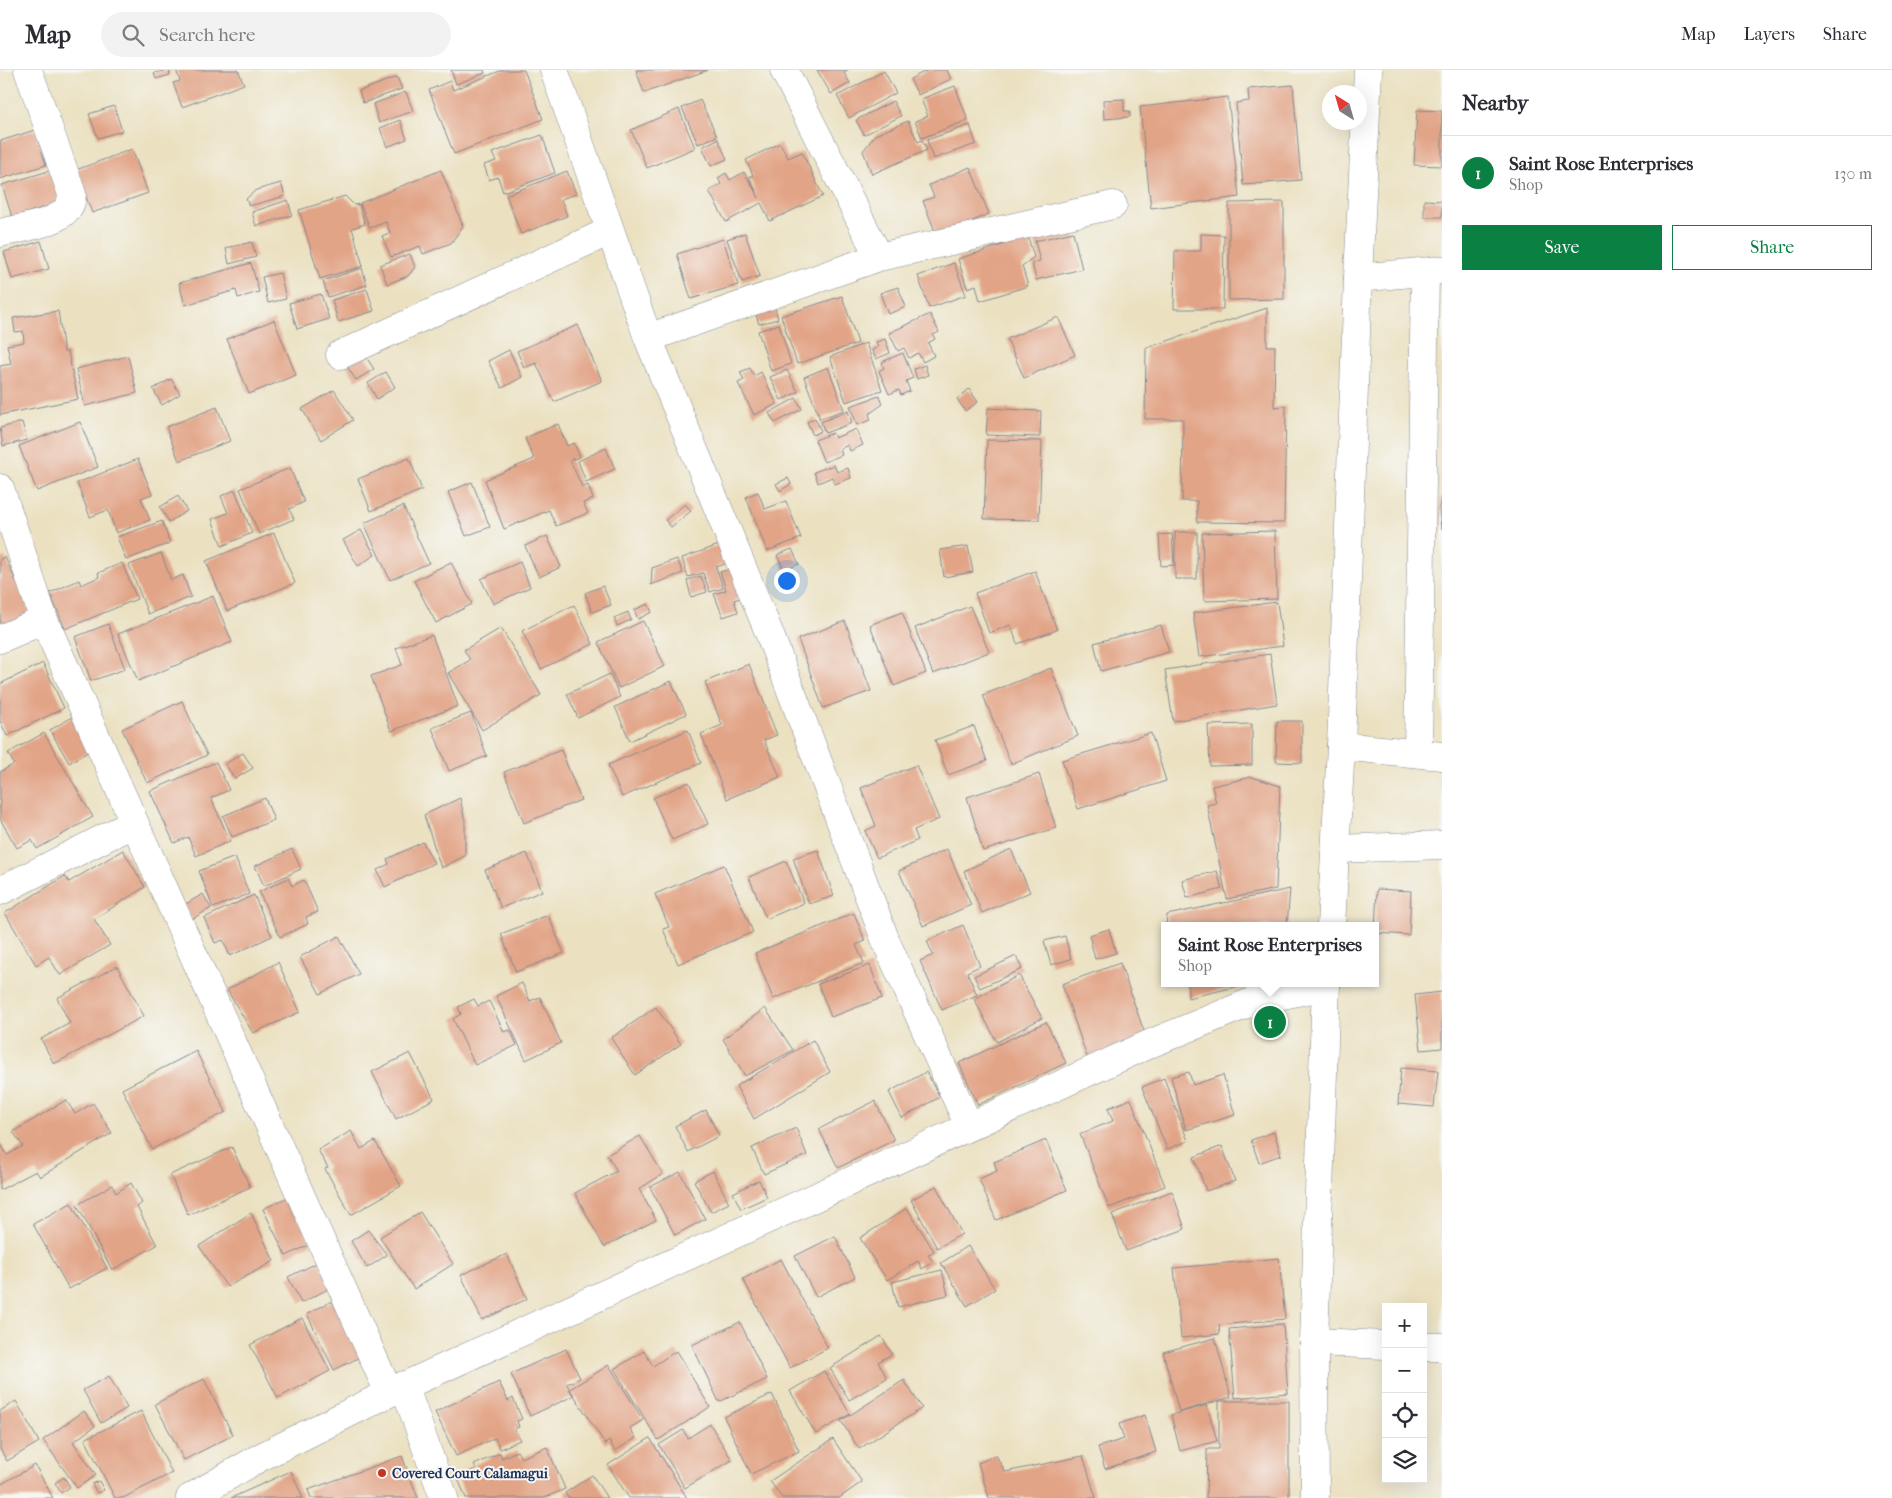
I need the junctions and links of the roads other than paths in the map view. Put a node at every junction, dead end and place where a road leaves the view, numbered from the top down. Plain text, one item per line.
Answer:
1 (28, 70) edge
2 (554, 70) edge
3 (784, 70) edge
4 (1368, 70) edge
5 (1113, 205) dead end
6 (610, 231) junction
7 (0, 233) edge
8 (879, 257) junction
9 (1433, 271) edge
10 (1358, 278) junction
11 (648, 338) junction
12 (340, 355) dead end
13 (0, 488) edge
14 (44, 620) junction
15 (0, 639) edge
16 (1341, 746) junction
17 (1430, 755) edge
18 (134, 823) junction
19 (1442, 845) edge
20 (1336, 849) junction
21 (0, 892) edge
22 (1331, 922) edge
23 (1317, 987) edge
24 (1326, 987) edge
25 (969, 1126) junction
26 (1314, 1342) junction
27 (1382, 1345) edge
28 (1427, 1346) edge
29 (1442, 1347) edge
30 (397, 1389) junction
31 (190, 1498) edge
32 (444, 1498) edge
33 (1315, 1498) edge

1 - 7 street
2 - 6 street
3 - 8 street
4 - 10 street
5 - 8 street
6 - 11 street
6 - 12 street
8 - 11 street
9 - 10 street
9 - 17 street
10 - 16 street
11 - 25 street
13 - 14 street
14 - 15 street
14 - 18 street
16 - 17 street
16 - 20 street
18 - 21 street
18 - 30 street
19 - 20 street
20 - 22 street
23 - 25 street
24 - 26 street
25 - 30 street
26 - 27 street
26 - 33 street
28 - 29 street
30 - 31 street
30 - 32 street

